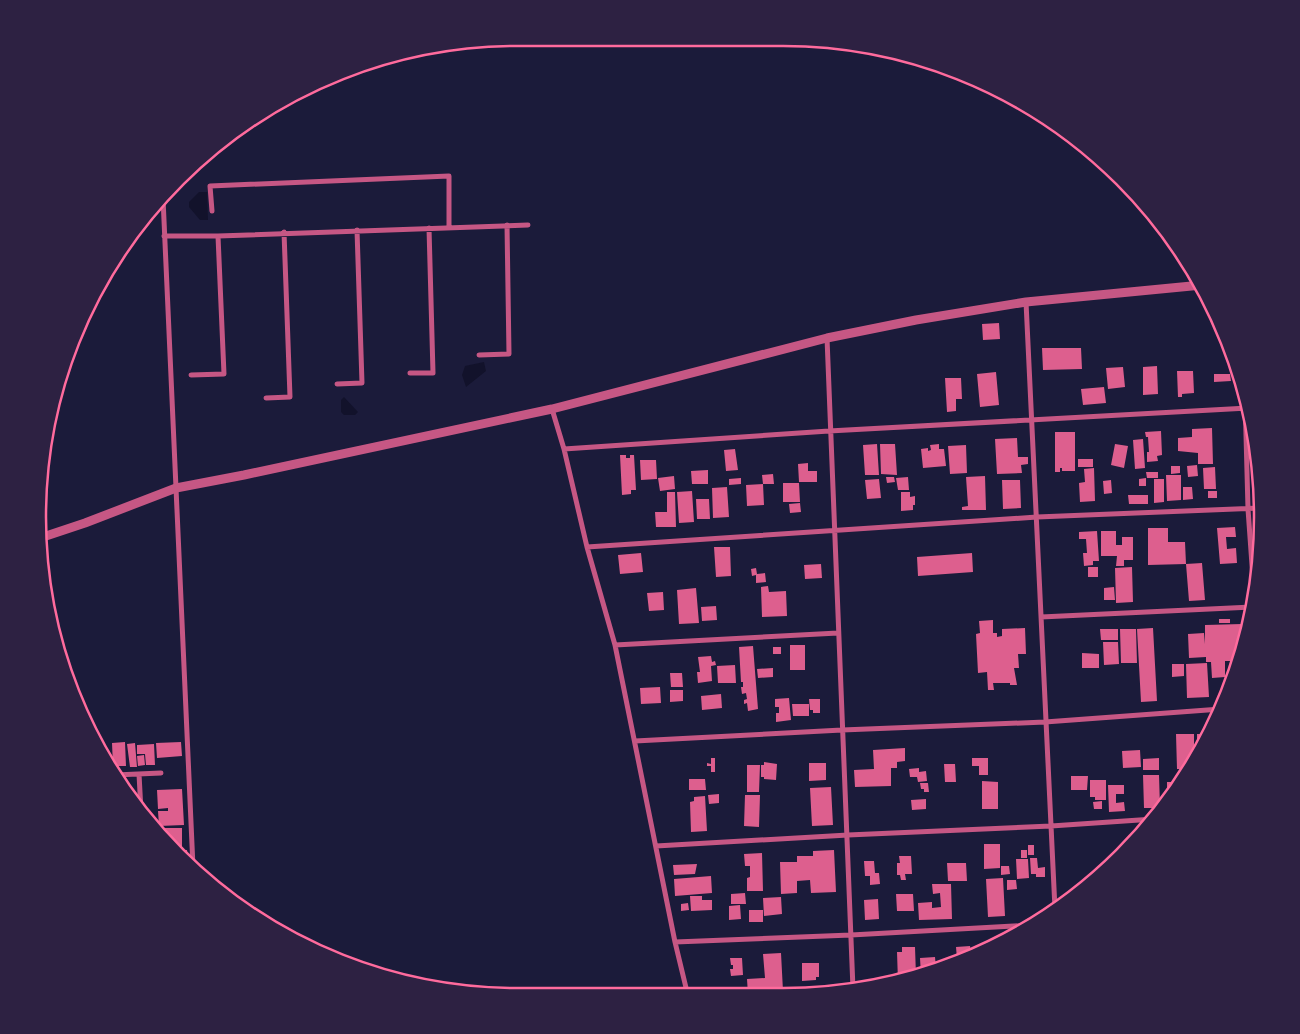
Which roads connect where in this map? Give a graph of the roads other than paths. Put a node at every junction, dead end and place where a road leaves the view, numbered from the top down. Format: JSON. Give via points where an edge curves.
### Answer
{"nodes":[{"id":1,"x":163,"y":208,"type":"edge"},
{"id":2,"x":212,"y":211,"type":"dead end"},
{"id":3,"x":507,"y":225,"type":"junction"},
{"id":4,"x":528,"y":225,"type":"dead end"},
{"id":5,"x":449,"y":226,"type":"junction"},
{"id":6,"x":429,"y":228,"type":"junction"},
{"id":7,"x":357,"y":230,"type":"junction"},
{"id":8,"x":284,"y":232,"type":"junction"},
{"id":9,"x":164,"y":236,"type":"junction"},
{"id":10,"x":218,"y":236,"type":"junction"},
{"id":11,"x":1193,"y":286,"type":"edge"},
{"id":12,"x":1026,"y":302,"type":"junction"},
{"id":13,"x":826,"y":338,"type":"junction"},
{"id":14,"x":479,"y":356,"type":"dead end"},
{"id":15,"x":410,"y":374,"type":"dead end"},
{"id":16,"x":191,"y":375,"type":"dead end"},
{"id":17,"x":337,"y":384,"type":"dead end"},
{"id":18,"x":266,"y":398,"type":"dead end"},
{"id":19,"x":1241,"y":408,"type":"edge"},
{"id":20,"x":552,"y":409,"type":"junction"},
{"id":21,"x":1031,"y":421,"type":"junction"},
{"id":22,"x":829,"y":431,"type":"junction"},
{"id":23,"x":1247,"y":439,"type":"edge"},
{"id":24,"x":564,"y":449,"type":"junction"},
{"id":25,"x":176,"y":488,"type":"junction"},
{"id":26,"x":1248,"y":508,"type":"junction"},
{"id":27,"x":1254,"y":508,"type":"edge"},
{"id":28,"x":1037,"y":517,"type":"junction"},
{"id":29,"x":834,"y":531,"type":"junction"},
{"id":30,"x":47,"y":536,"type":"edge"},
{"id":31,"x":586,"y":547,"type":"junction"},
{"id":32,"x":1252,"y":561,"type":"edge"},
{"id":33,"x":1245,"y":607,"type":"edge"},
{"id":34,"x":1041,"y":617,"type":"junction"},
{"id":35,"x":838,"y":633,"type":"junction"},
{"id":36,"x":615,"y":645,"type":"junction"},
{"id":37,"x":1212,"y":710,"type":"edge"},
{"id":38,"x":1045,"y":722,"type":"junction"},
{"id":39,"x":842,"y":730,"type":"junction"},
{"id":40,"x":635,"y":741,"type":"junction"},
{"id":41,"x":161,"y":773,"type":"dead end"},
{"id":42,"x":139,"y":774,"type":"junction"},
{"id":43,"x":123,"y":775,"type":"edge"},
{"id":44,"x":140,"y":799,"type":"edge"},
{"id":45,"x":1143,"y":820,"type":"edge"},
{"id":46,"x":1050,"y":826,"type":"junction"},
{"id":47,"x":848,"y":835,"type":"junction"},
{"id":48,"x":656,"y":846,"type":"junction"},
{"id":49,"x":193,"y":858,"type":"edge"},
{"id":50,"x":1055,"y":901,"type":"edge"},
{"id":51,"x":1016,"y":926,"type":"edge"},
{"id":52,"x":851,"y":935,"type":"junction"},
{"id":53,"x":675,"y":942,"type":"junction"},
{"id":54,"x":853,"y":983,"type":"edge"},
{"id":55,"x":686,"y":988,"type":"edge"}],
"edges":[{"from":1,"to":9,"type":"street"},
{"from":2,"to":5,"type":"street","via":[[210,186],[449,176]]},
{"from":3,"to":4,"type":"street"},
{"from":3,"to":5,"type":"street"},
{"from":3,"to":14,"type":"street","via":[[509,354]]},
{"from":5,"to":6,"type":"street"},
{"from":6,"to":7,"type":"street"},
{"from":6,"to":15,"type":"street","via":[[434,373]]},
{"from":7,"to":8,"type":"street"},
{"from":7,"to":17,"type":"street","via":[[362,383]]},
{"from":8,"to":10,"type":"street"},
{"from":8,"to":18,"type":"street","via":[[290,397]]},
{"from":9,"to":10,"type":"street"},
{"from":9,"to":25,"type":"street"},
{"from":10,"to":16,"type":"street","via":[[224,374]]},
{"from":11,"to":12,"type":"street"},
{"from":12,"to":13,"type":"street"},
{"from":12,"to":21,"type":"street"},
{"from":13,"to":20,"type":"street"},
{"from":13,"to":22,"type":"street"},
{"from":19,"to":21,"type":"street"},
{"from":20,"to":24,"type":"street"},
{"from":20,"to":25,"type":"street"},
{"from":21,"to":22,"type":"street"},
{"from":21,"to":28,"type":"street"},
{"from":22,"to":24,"type":"street"},
{"from":22,"to":29,"type":"street"},
{"from":23,"to":26,"type":"street"},
{"from":24,"to":31,"type":"street"},
{"from":25,"to":30,"type":"street"},
{"from":25,"to":49,"type":"street"},
{"from":26,"to":27,"type":"street"},
{"from":26,"to":28,"type":"street"},
{"from":26,"to":32,"type":"street"},
{"from":28,"to":29,"type":"street"},
{"from":28,"to":34,"type":"street"},
{"from":29,"to":31,"type":"street"},
{"from":29,"to":35,"type":"street"},
{"from":31,"to":36,"type":"street"},
{"from":33,"to":34,"type":"street"},
{"from":34,"to":38,"type":"street"},
{"from":35,"to":36,"type":"street"},
{"from":35,"to":39,"type":"street"},
{"from":36,"to":40,"type":"street"},
{"from":37,"to":38,"type":"street"},
{"from":38,"to":39,"type":"street"},
{"from":38,"to":46,"type":"street"},
{"from":39,"to":40,"type":"street"},
{"from":39,"to":47,"type":"street"},
{"from":40,"to":48,"type":"street"},
{"from":41,"to":42,"type":"street"},
{"from":42,"to":43,"type":"street"},
{"from":42,"to":44,"type":"street"},
{"from":45,"to":46,"type":"street"},
{"from":46,"to":47,"type":"street"},
{"from":46,"to":50,"type":"street"},
{"from":47,"to":48,"type":"street"},
{"from":47,"to":52,"type":"street"},
{"from":48,"to":53,"type":"street"},
{"from":51,"to":52,"type":"street"},
{"from":52,"to":53,"type":"street"},
{"from":52,"to":54,"type":"street"},
{"from":53,"to":55,"type":"street"}]}
